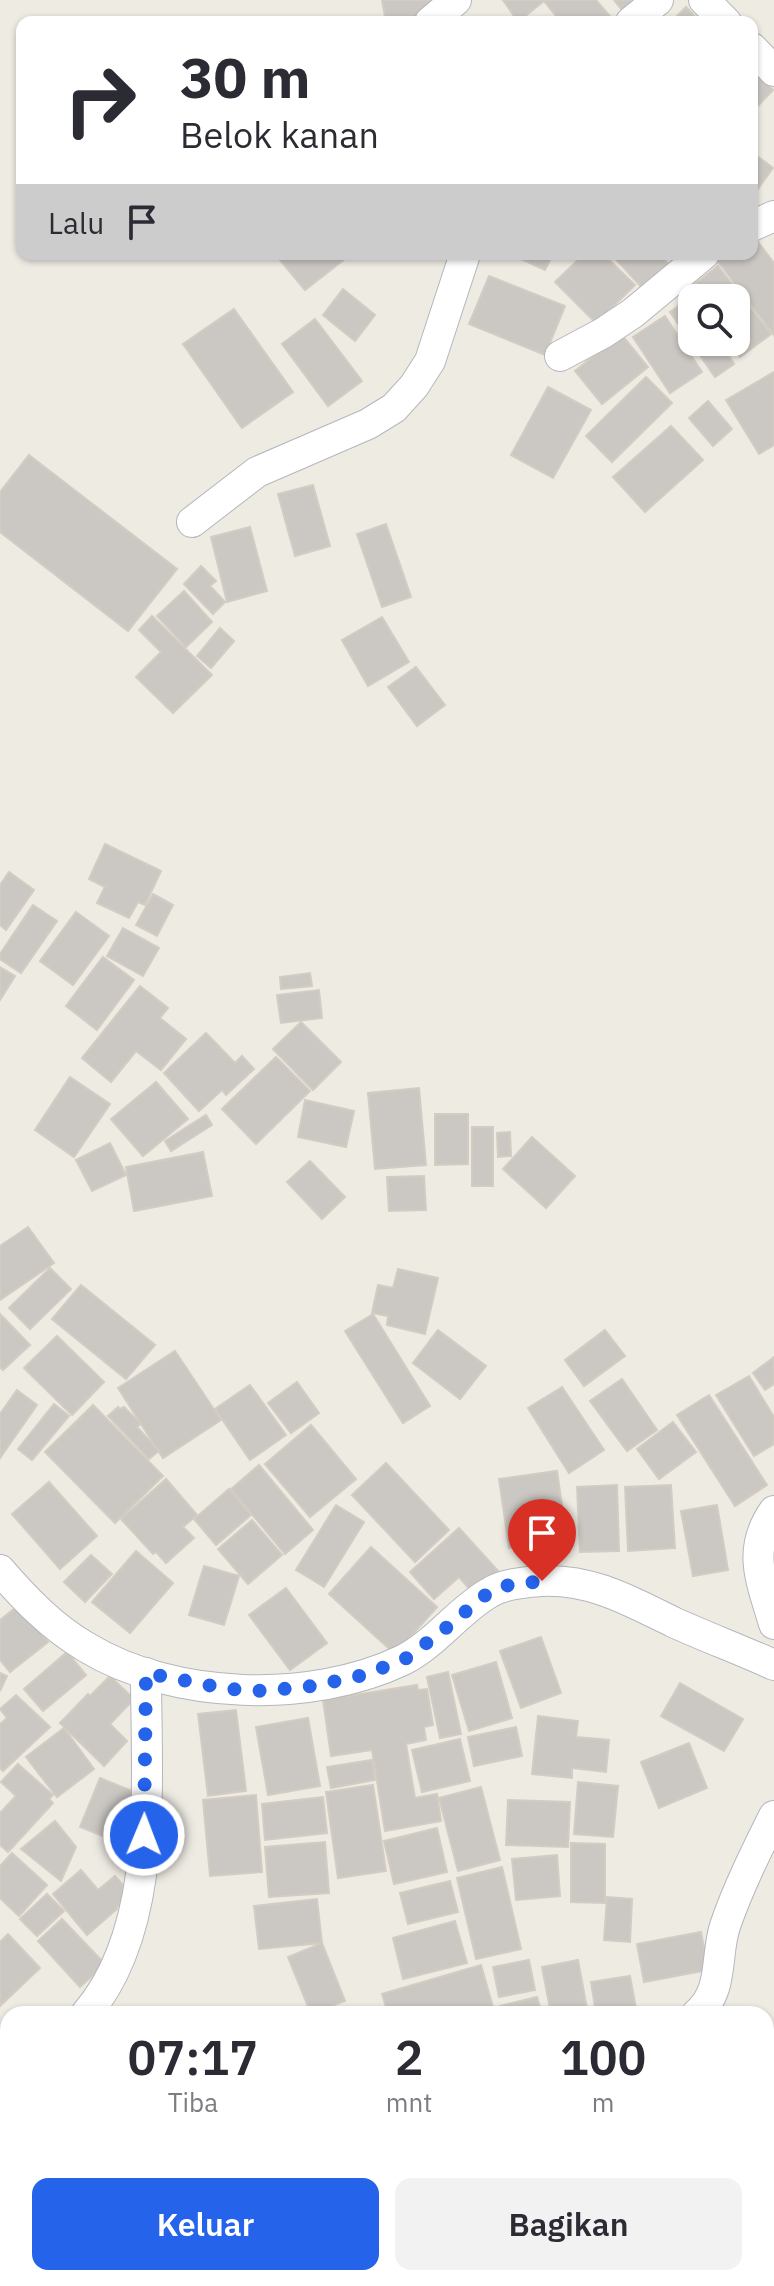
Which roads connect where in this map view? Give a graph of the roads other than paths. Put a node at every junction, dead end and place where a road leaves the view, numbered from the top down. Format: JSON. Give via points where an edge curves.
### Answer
{"nodes":[{"id":1,"x":456,"y":0,"type":"edge"},
{"id":2,"x":658,"y":0,"type":"edge"},
{"id":3,"x":704,"y":0,"type":"edge"},
{"id":4,"x":437,"y":16,"type":"edge"},
{"id":5,"x":638,"y":16,"type":"edge"},
{"id":6,"x":720,"y":16,"type":"edge"},
{"id":7,"x":758,"y":54,"type":"edge"},
{"id":8,"x":774,"y":71,"type":"edge"},
{"id":9,"x":463,"y":260,"type":"edge"},
{"id":10,"x":697,"y":260,"type":"edge"},
{"id":11,"x":560,"y":356,"type":"dead end"},
{"id":12,"x":192,"y":522,"type":"dead end"},
{"id":13,"x":774,"y":1511,"type":"edge"},
{"id":14,"x":0,"y":1570,"type":"edge"},
{"id":15,"x":774,"y":1624,"type":"edge"},
{"id":16,"x":774,"y":1665,"type":"edge"},
{"id":17,"x":146,"y":1673,"type":"junction"},
{"id":18,"x":774,"y":1816,"type":"edge"},
{"id":19,"x":91,"y":2006,"type":"edge"},
{"id":20,"x":706,"y":2006,"type":"edge"}],
"edges":[{"from":1,"to":4,"type":"street"},
{"from":2,"to":5,"type":"street"},
{"from":3,"to":6,"type":"street"},
{"from":7,"to":8,"type":"street"},
{"from":9,"to":12,"type":"street","via":[[430,361],[394,408],[257,472]]},
{"from":10,"to":11,"type":"street","via":[[633,313]]},
{"from":13,"to":15,"type":"street","via":[[763,1529],[757,1565]]},
{"from":14,"to":17,"type":"street","via":[[26,1600],[87,1648]]},
{"from":16,"to":17,"type":"street","via":[[623,1596],[586,1585],[542,1581],[489,1592],[405,1659],[352,1678],[263,1691]]},
{"from":17,"to":19,"type":"street","via":[[144,1861],[134,1916],[117,1964]]},
{"from":18,"to":20,"type":"street","via":[[724,1931],[716,1987]]}]}
